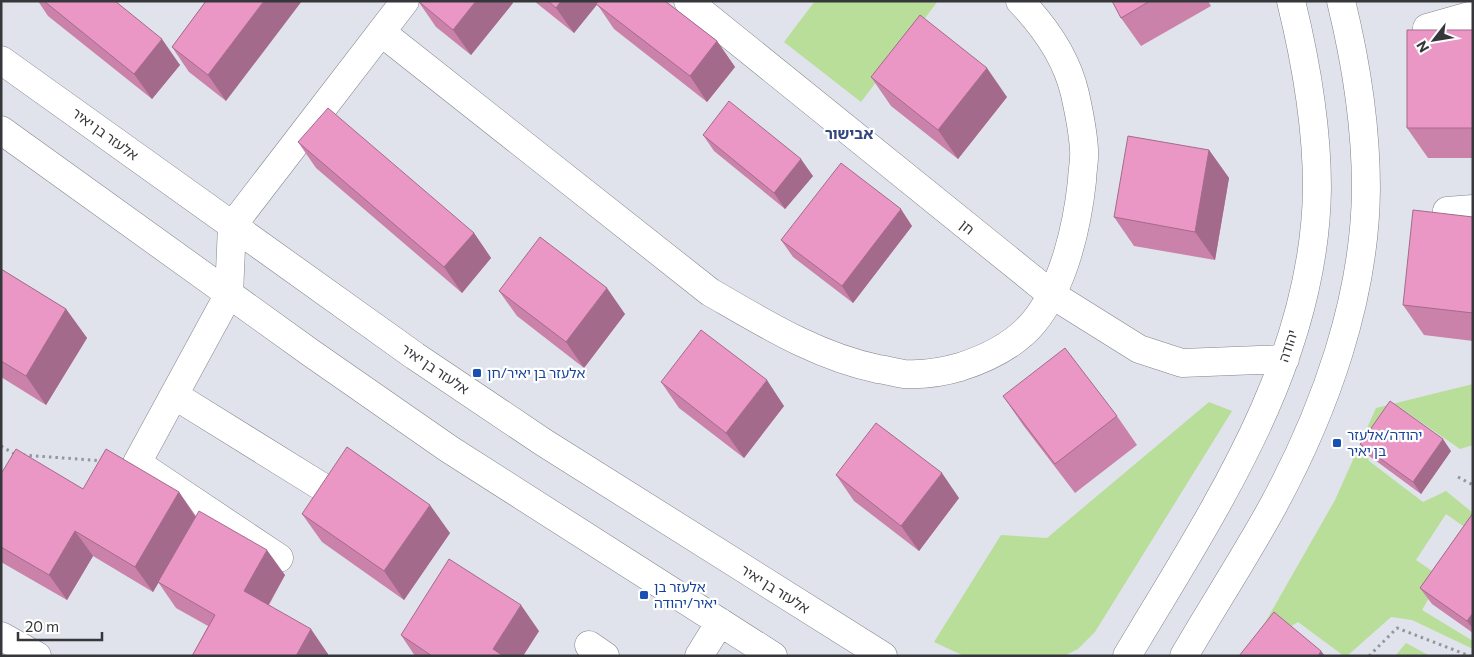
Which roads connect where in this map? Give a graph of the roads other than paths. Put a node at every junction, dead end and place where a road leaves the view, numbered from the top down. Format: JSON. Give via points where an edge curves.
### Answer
{"nodes":[{"id":1,"x":405,"y":1,"type":"edge"},
{"id":2,"x":688,"y":1,"type":"edge"},
{"id":3,"x":1020,"y":1,"type":"edge"},
{"id":4,"x":1291,"y":1,"type":"edge"},
{"id":5,"x":1341,"y":1,"type":"edge"},
{"id":6,"x":1473,"y":15,"type":"edge"},
{"id":7,"x":1427,"y":28,"type":"edge"},
{"id":8,"x":381,"y":32,"type":"junction"},
{"id":9,"x":1,"y":60,"type":"edge"},
{"id":10,"x":1,"y":130,"type":"edge"},
{"id":11,"x":232,"y":226,"type":"junction"},
{"id":12,"x":229,"y":294,"type":"junction"},
{"id":13,"x":1051,"y":294,"type":"junction"},
{"id":14,"x":1285,"y":358,"type":"junction"},
{"id":15,"x":174,"y":394,"type":"junction"},
{"id":16,"x":320,"y":485,"type":"edge"},
{"id":17,"x":279,"y":558,"type":"dead end"},
{"id":18,"x":720,"y":622,"type":"junction"},
{"id":19,"x":1,"y":636,"type":"edge"},
{"id":20,"x":37,"y":656,"type":"edge"},
{"id":21,"x":699,"y":656,"type":"edge"},
{"id":22,"x":773,"y":656,"type":"edge"},
{"id":23,"x":883,"y":656,"type":"edge"},
{"id":24,"x":1127,"y":656,"type":"edge"},
{"id":25,"x":1184,"y":656,"type":"edge"}],
"edges":[{"from":1,"to":8,"type":"street"},
{"from":2,"to":13,"type":"street","name":"חן"},
{"from":3,"to":13,"type":"street","via":[[1057,47],[1075,93],[1084,152],[1079,209],[1070,250]]},
{"from":4,"to":14,"type":"street","name":"יהודה","via":[[1309,91],[1317,189],[1308,274]]},
{"from":5,"to":25,"type":"street","via":[[1364,141],[1366,190],[1356,284],[1331,375],[1294,463],[1273,506]]},
{"from":6,"to":7,"type":"street"},
{"from":8,"to":11,"type":"street"},
{"from":8,"to":13,"type":"street","via":[[710,292],[816,350],[859,365],[905,374],[945,371],[979,361],[1007,346],[1033,322]]},
{"from":9,"to":11,"type":"street","name":"אלעזר בן יאיר"},
{"from":10,"to":12,"type":"street"},
{"from":11,"to":12,"type":"street"},
{"from":11,"to":23,"type":"street","name":"אלעזר בן יאיר","via":[[536,437]]},
{"from":12,"to":15,"type":"street"},
{"from":12,"to":18,"type":"street","via":[[449,449]]},
{"from":13,"to":14,"type":"street","name":"חן","via":[[1139,349],[1182,363]]},
{"from":14,"to":24,"type":"street","name":"יהודה","via":[[1230,483]]},
{"from":15,"to":16,"type":"street"},
{"from":15,"to":17,"type":"street","via":[[137,463]]},
{"from":18,"to":21,"type":"street"},
{"from":18,"to":22,"type":"street"},
{"from":19,"to":20,"type":"street"}]}
